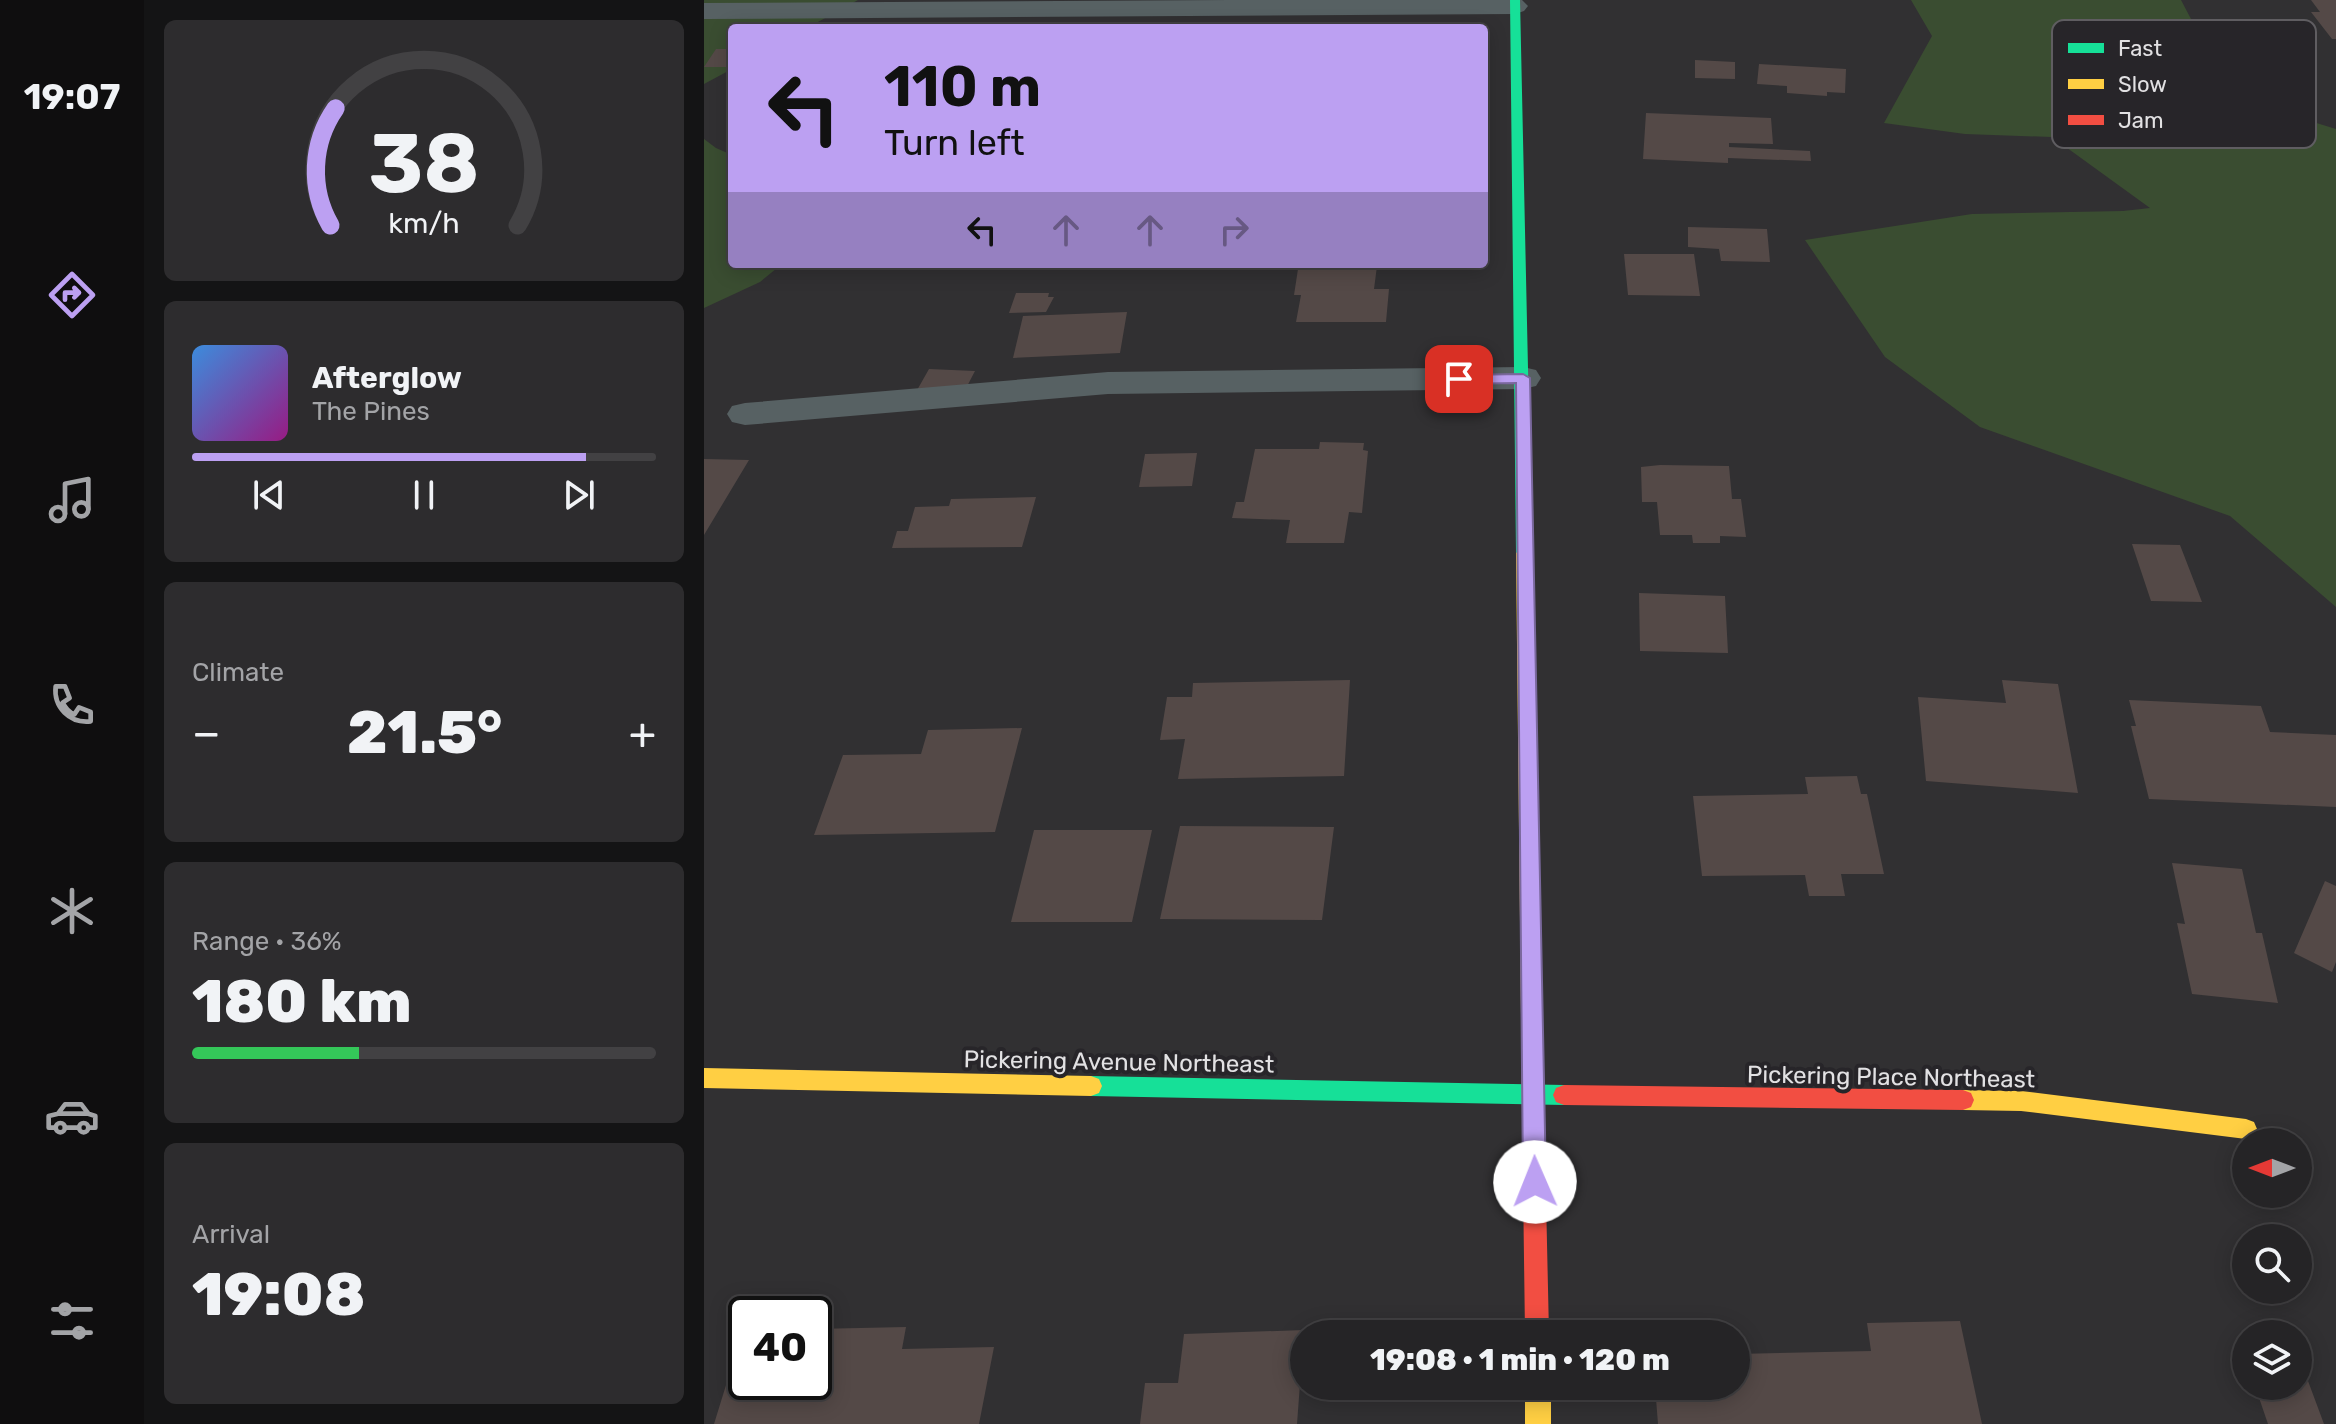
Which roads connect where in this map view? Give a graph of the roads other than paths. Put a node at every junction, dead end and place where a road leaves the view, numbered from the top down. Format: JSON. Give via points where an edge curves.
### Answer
{"nodes":[{"id":1,"x":1515,"y":3,"type":"edge"},
{"id":2,"x":704,"y":11,"type":"edge"},
{"id":3,"x":1523,"y":378,"type":"junction"},
{"id":4,"x":745,"y":414,"type":"dead end"},
{"id":5,"x":704,"y":1078,"type":"edge"},
{"id":6,"x":1534,"y":1095,"type":"junction"},
{"id":7,"x":2238,"y":1128,"type":"edge"},
{"id":8,"x":1537,"y":1320,"type":"edge"},
{"id":9,"x":1538,"y":1400,"type":"edge"},
{"id":10,"x":1538,"y":1424,"type":"edge"}],
"edges":[{"from":1,"to":2,"type":"street"},
{"from":1,"to":3,"type":"street"},
{"from":3,"to":4,"type":"street","via":[[1108,383]]},
{"from":3,"to":6,"type":"street"},
{"from":5,"to":6,"type":"street","name":"Pickering Avenue Northeast"},
{"from":6,"to":7,"type":"street","name":"Pickering Place Northeast","via":[[2021,1101]]},
{"from":6,"to":8,"type":"street"},
{"from":9,"to":10,"type":"street"}]}
